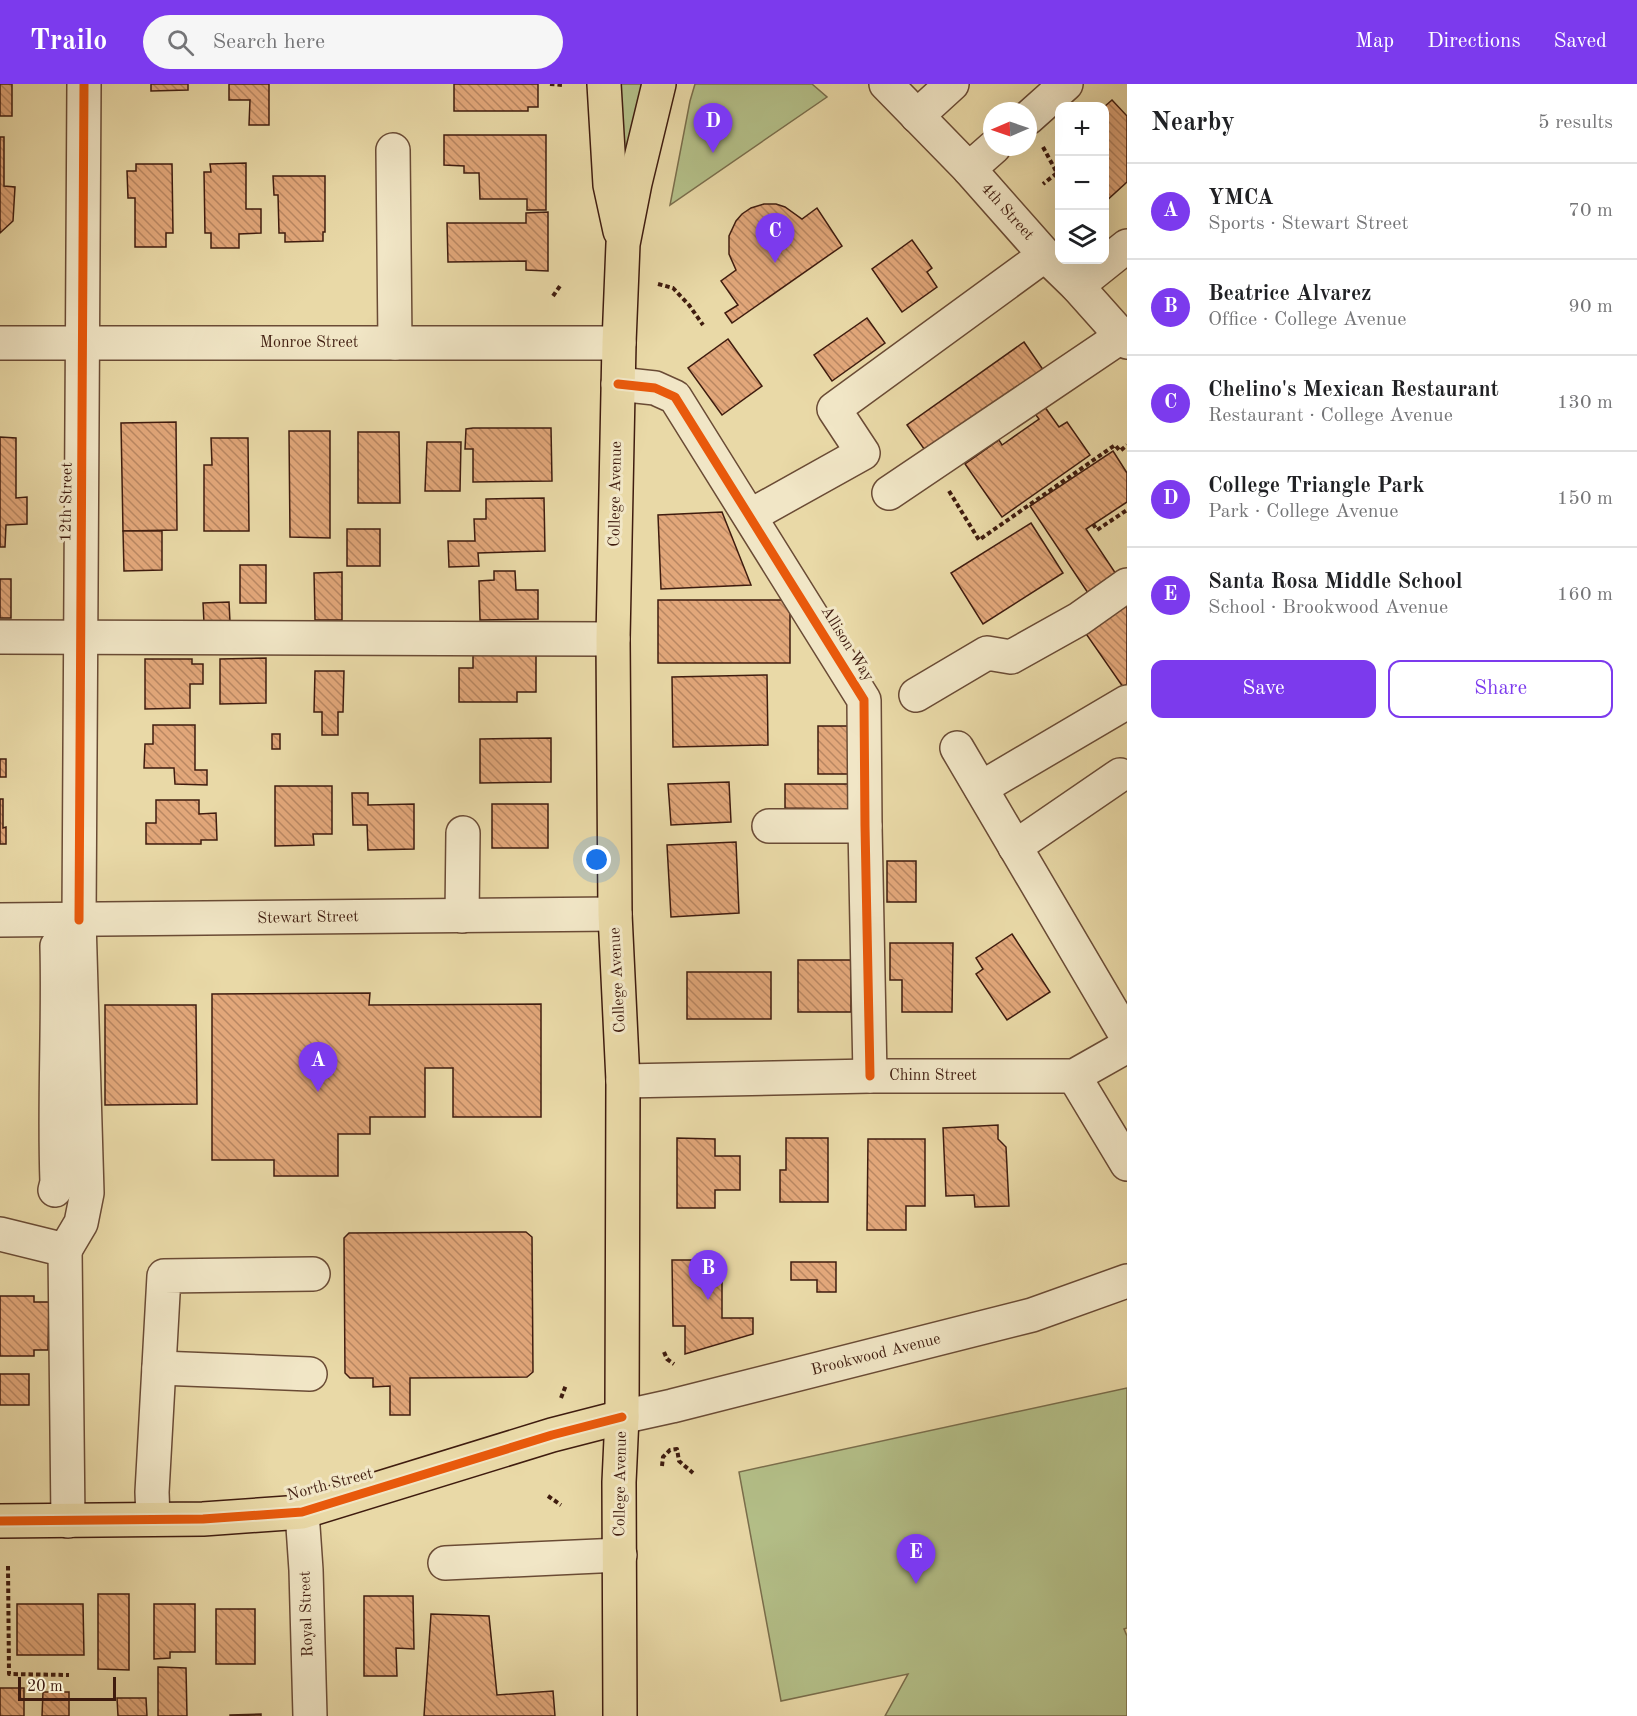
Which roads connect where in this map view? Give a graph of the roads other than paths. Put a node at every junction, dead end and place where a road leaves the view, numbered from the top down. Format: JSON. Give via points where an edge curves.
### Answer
{"nodes":[{"id":1,"x":84,"y":84,"type":"edge"},
{"id":2,"x":604,"y":84,"type":"edge"},
{"id":3,"x":659,"y":84,"type":"edge"},
{"id":4,"x":885,"y":84,"type":"edge"},
{"id":5,"x":951,"y":84,"type":"edge"},
{"id":6,"x":1066,"y":84,"type":"edge"},
{"id":7,"x":917,"y":116,"type":"junction"},
{"id":8,"x":1037,"y":127,"type":"edge"},
{"id":9,"x":393,"y":150,"type":"dead end"},
{"id":10,"x":984,"y":156,"type":"edge"},
{"id":11,"x":969,"y":169,"type":"junction"},
{"id":12,"x":623,"y":244,"type":"junction"},
{"id":13,"x":1127,"y":246,"type":"edge"},
{"id":14,"x":1045,"y":255,"type":"junction"},
{"id":15,"x":1077,"y":286,"type":"junction"},
{"id":16,"x":1124,"y":339,"type":"edge"},
{"id":17,"x":83,"y":342,"type":"junction"},
{"id":18,"x":0,"y":343,"type":"edge"},
{"id":19,"x":395,"y":343,"type":"junction"},
{"id":20,"x":619,"y":343,"type":"junction"},
{"id":21,"x":618,"y":384,"type":"junction"},
{"id":22,"x":889,"y":493,"type":"dead end"},
{"id":23,"x":750,"y":516,"type":"junction"},
{"id":24,"x":1127,"y":585,"type":"edge"},
{"id":25,"x":0,"y":637,"type":"edge"},
{"id":26,"x":81,"y":637,"type":"junction"},
{"id":27,"x":613,"y":639,"type":"junction"},
{"id":28,"x":916,"y":695,"type":"dead end"},
{"id":29,"x":1127,"y":702,"type":"edge"},
{"id":30,"x":957,"y":748,"type":"dead end"},
{"id":31,"x":1120,"y":775,"type":"dead end"},
{"id":32,"x":981,"y":788,"type":"junction"},
{"id":33,"x":769,"y":826,"type":"dead end"},
{"id":34,"x":865,"y":826,"type":"junction"},
{"id":35,"x":463,"y":832,"type":"dead end"},
{"id":36,"x":1015,"y":847,"type":"junction"},
{"id":37,"x":615,"y":914,"type":"junction"},
{"id":38,"x":462,"y":916,"type":"junction"},
{"id":39,"x":0,"y":920,"type":"edge"},
{"id":40,"x":68,"y":920,"type":"junction"},
{"id":41,"x":1127,"y":1037,"type":"edge"},
{"id":42,"x":1127,"y":1046,"type":"edge"},
{"id":43,"x":870,"y":1076,"type":"junction"},
{"id":44,"x":1074,"y":1076,"type":"junction"},
{"id":45,"x":623,"y":1081,"type":"junction"},
{"id":46,"x":1127,"y":1164,"type":"edge"},
{"id":47,"x":55,"y":1190,"type":"dead end"},
{"id":48,"x":0,"y":1234,"type":"edge"},
{"id":49,"x":65,"y":1250,"type":"junction"},
{"id":50,"x":313,"y":1274,"type":"dead end"},
{"id":51,"x":1127,"y":1281,"type":"edge"},
{"id":52,"x":159,"y":1368,"type":"junction"},
{"id":53,"x":310,"y":1374,"type":"dead end"},
{"id":54,"x":622,"y":1417,"type":"junction"},
{"id":55,"x":302,"y":1512,"type":"junction"},
{"id":56,"x":153,"y":1519,"type":"junction"},
{"id":57,"x":0,"y":1521,"type":"edge"},
{"id":58,"x":68,"y":1521,"type":"junction"},
{"id":59,"x":620,"y":1555,"type":"junction"},
{"id":60,"x":445,"y":1563,"type":"dead end"},
{"id":61,"x":310,"y":1716,"type":"edge"},
{"id":62,"x":620,"y":1716,"type":"edge"}],
"edges":[{"from":1,"to":17,"type":"street","name":"12th Street"},
{"from":2,"to":12,"type":"main road","name":"College Avenue","via":[[610,185]]},
{"from":3,"to":12,"type":"main road","name":"College Avenue"},
{"from":4,"to":7,"type":"street","name":"4th Street"},
{"from":5,"to":7,"type":"street"},
{"from":6,"to":8,"type":"street"},
{"from":7,"to":11,"type":"street","name":"4th Street"},
{"from":9,"to":19,"type":"street"},
{"from":10,"to":11,"type":"street"},
{"from":11,"to":14,"type":"street","name":"4th Street"},
{"from":12,"to":20,"type":"main road","name":"College Avenue"},
{"from":13,"to":15,"type":"street"},
{"from":14,"to":15,"type":"street","name":"4th Street"},
{"from":14,"to":23,"type":"street","via":[[834,409],[863,453]]},
{"from":15,"to":16,"type":"street","name":"4th Street"},
{"from":16,"to":22,"type":"street"},
{"from":17,"to":18,"type":"street","name":"Monroe Street"},
{"from":17,"to":19,"type":"street","name":"Monroe Street"},
{"from":17,"to":26,"type":"street","name":"12th Street"},
{"from":19,"to":20,"type":"street","name":"Monroe Street"},
{"from":20,"to":21,"type":"main road","name":"College Avenue"},
{"from":21,"to":23,"type":"street","name":"Allison Way","via":[[655,388],[675,397]]},
{"from":21,"to":27,"type":"main road","name":"College Avenue"},
{"from":23,"to":34,"type":"street","name":"Allison Way","via":[[864,700]]},
{"from":24,"to":28,"type":"street","via":[[1079,619],[1011,657],[987,653]]},
{"from":25,"to":26,"type":"street"},
{"from":26,"to":27,"type":"street"},
{"from":26,"to":40,"type":"street","name":"12th Street"},
{"from":27,"to":37,"type":"main road","name":"College Avenue"},
{"from":29,"to":32,"type":"street"},
{"from":30,"to":32,"type":"street"},
{"from":31,"to":36,"type":"street"},
{"from":32,"to":36,"type":"street"},
{"from":33,"to":34,"type":"street"},
{"from":34,"to":43,"type":"street","name":"Allison Way"},
{"from":35,"to":38,"type":"street"},
{"from":36,"to":41,"type":"street"},
{"from":37,"to":38,"type":"street","name":"Stewart Street"},
{"from":37,"to":45,"type":"main road","name":"College Avenue"},
{"from":38,"to":40,"type":"street","name":"Stewart Street"},
{"from":39,"to":40,"type":"street","name":"Stewart Street"},
{"from":40,"to":47,"type":"street","via":[[58,1004]]},
{"from":40,"to":49,"type":"street","via":[[87,1193],[81,1223]]},
{"from":42,"to":44,"type":"street","name":"Chinn Street"},
{"from":43,"to":44,"type":"street","name":"Chinn Street"},
{"from":43,"to":45,"type":"street","name":"Chinn Street"},
{"from":44,"to":46,"type":"street"},
{"from":45,"to":54,"type":"main road","name":"College Avenue"},
{"from":48,"to":49,"type":"street"},
{"from":49,"to":58,"type":"street"},
{"from":50,"to":52,"type":"street","via":[[164,1276]]},
{"from":51,"to":54,"type":"street","name":"Brookwood Avenue","via":[[1032,1315]]},
{"from":52,"to":53,"type":"street"},
{"from":52,"to":56,"type":"street"},
{"from":54,"to":55,"type":"main road","name":"North Street"},
{"from":54,"to":59,"type":"main road","name":"College Avenue"},
{"from":55,"to":56,"type":"main road","name":"North Street"},
{"from":55,"to":61,"type":"street","name":"Royal Street"},
{"from":56,"to":58,"type":"main road","name":"North Street"},
{"from":57,"to":58,"type":"main road","name":"North Street"},
{"from":59,"to":60,"type":"street"},
{"from":59,"to":62,"type":"main road","name":"College Avenue"}]}
